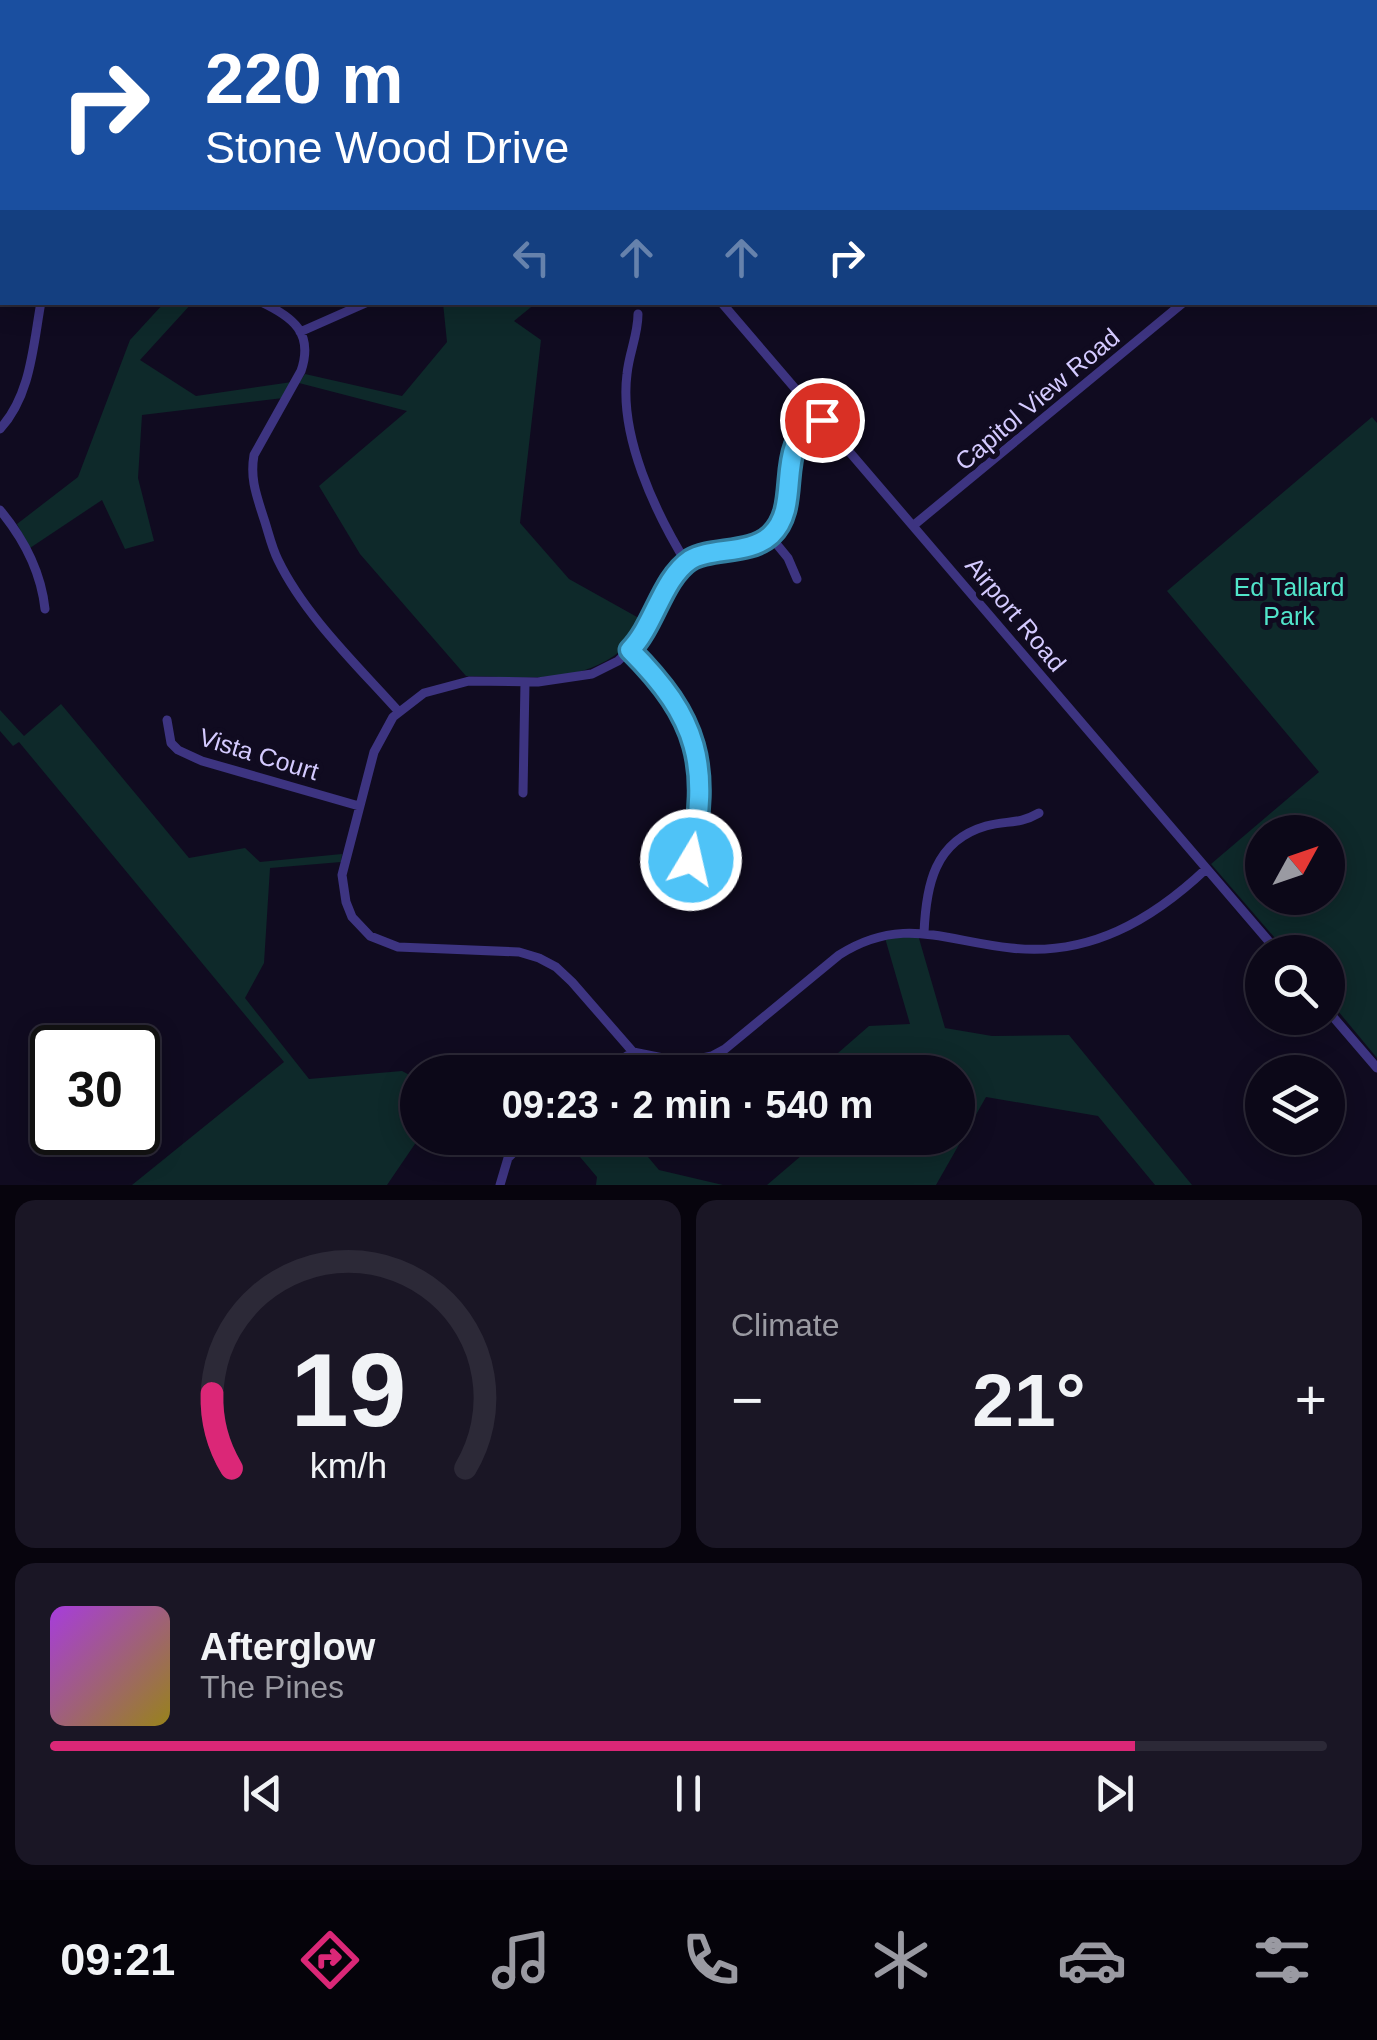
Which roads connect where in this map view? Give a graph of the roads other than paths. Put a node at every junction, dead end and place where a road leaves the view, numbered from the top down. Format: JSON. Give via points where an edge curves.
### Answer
{"nodes":[{"id":1,"x":40,"y":305,"type":"edge"},
{"id":2,"x":267,"y":305,"type":"edge"},
{"id":3,"x":361,"y":305,"type":"edge"},
{"id":4,"x":724,"y":305,"type":"edge"},
{"id":5,"x":1180,"y":305,"type":"edge"},
{"id":6,"x":638,"y":314,"type":"dead end"},
{"id":7,"x":300,"y":332,"type":"junction"},
{"id":8,"x":822,"y":420,"type":"junction"},
{"id":9,"x":0,"y":429,"type":"edge"},
{"id":10,"x":0,"y":510,"type":"edge"},
{"id":11,"x":914,"y":525,"type":"junction"},
{"id":12,"x":770,"y":536,"type":"junction"},
{"id":13,"x":686,"y":564,"type":"junction"},
{"id":14,"x":797,"y":579,"type":"dead end"},
{"id":15,"x":45,"y":609,"type":"dead end"},
{"id":16,"x":630,"y":650,"type":"junction"},
{"id":17,"x":525,"y":682,"type":"junction"},
{"id":18,"x":399,"y":712,"type":"junction"},
{"id":19,"x":167,"y":720,"type":"dead end"},
{"id":20,"x":524,"y":792,"type":"dead end"},
{"id":21,"x":360,"y":806,"type":"junction"},
{"id":22,"x":1039,"y":813,"type":"dead end"},
{"id":23,"x":1206,"y":869,"type":"junction"},
{"id":24,"x":653,"y":874,"type":"dead end"},
{"id":25,"x":924,"y":933,"type":"junction"},
{"id":26,"x":1263,"y":935,"type":"edge"},
{"id":27,"x":1345,"y":1030,"type":"edge"},
{"id":28,"x":633,"y":1052,"type":"junction"},
{"id":29,"x":626,"y":1055,"type":"edge"},
{"id":30,"x":648,"y":1055,"type":"edge"},
{"id":31,"x":714,"y":1055,"type":"edge"},
{"id":32,"x":1377,"y":1068,"type":"edge"},
{"id":33,"x":511,"y":1155,"type":"edge"},
{"id":34,"x":500,"y":1185,"type":"edge"}],
"edges":[{"from":1,"to":9,"type":"street","via":[[24,390]]},
{"from":2,"to":7,"type":"street"},
{"from":3,"to":7,"type":"street"},
{"from":4,"to":8,"type":"street","name":"Airport Road"},
{"from":5,"to":11,"type":"street","name":"Capitol View Road"},
{"from":6,"to":13,"type":"street","via":[[626,415],[659,514]]},
{"from":7,"to":18,"type":"street","via":[[306,357],[254,455],[252,484],[277,558],[296,590]]},
{"from":8,"to":11,"type":"street","name":"Airport Road"},
{"from":8,"to":12,"type":"street","via":[[795,445],[784,517]]},
{"from":10,"to":15,"type":"street","via":[[38,573]]},
{"from":11,"to":23,"type":"street","name":"Airport Road"},
{"from":12,"to":13,"type":"street"},
{"from":12,"to":14,"type":"street"},
{"from":13,"to":16,"type":"street"},
{"from":16,"to":17,"type":"street","via":[[592,674]]},
{"from":16,"to":24,"type":"street","via":[[669,693],[698,760],[691,860],[676,873]]},
{"from":17,"to":18,"type":"street","via":[[469,681],[424,693]]},
{"from":17,"to":20,"type":"street"},
{"from":18,"to":21,"type":"street","via":[[374,752]]},
{"from":19,"to":21,"type":"street","name":"Vista Court","via":[[171,743],[202,761]]},
{"from":21,"to":28,"type":"street","via":[[342,875],[346,902],[360,927],[398,947],[538,958],[572,982]]},
{"from":22,"to":25,"type":"street","via":[[965,833],[949,846],[932,878]]},
{"from":23,"to":25,"type":"street","via":[[1153,914],[1088,942],[1012,948]]},
{"from":23,"to":26,"type":"street","name":"Airport Road"},
{"from":25,"to":31,"type":"street","via":[[856,944]]},
{"from":27,"to":32,"type":"street"},
{"from":28,"to":29,"type":"street"},
{"from":28,"to":30,"type":"street"},
{"from":33,"to":34,"type":"street"}]}
